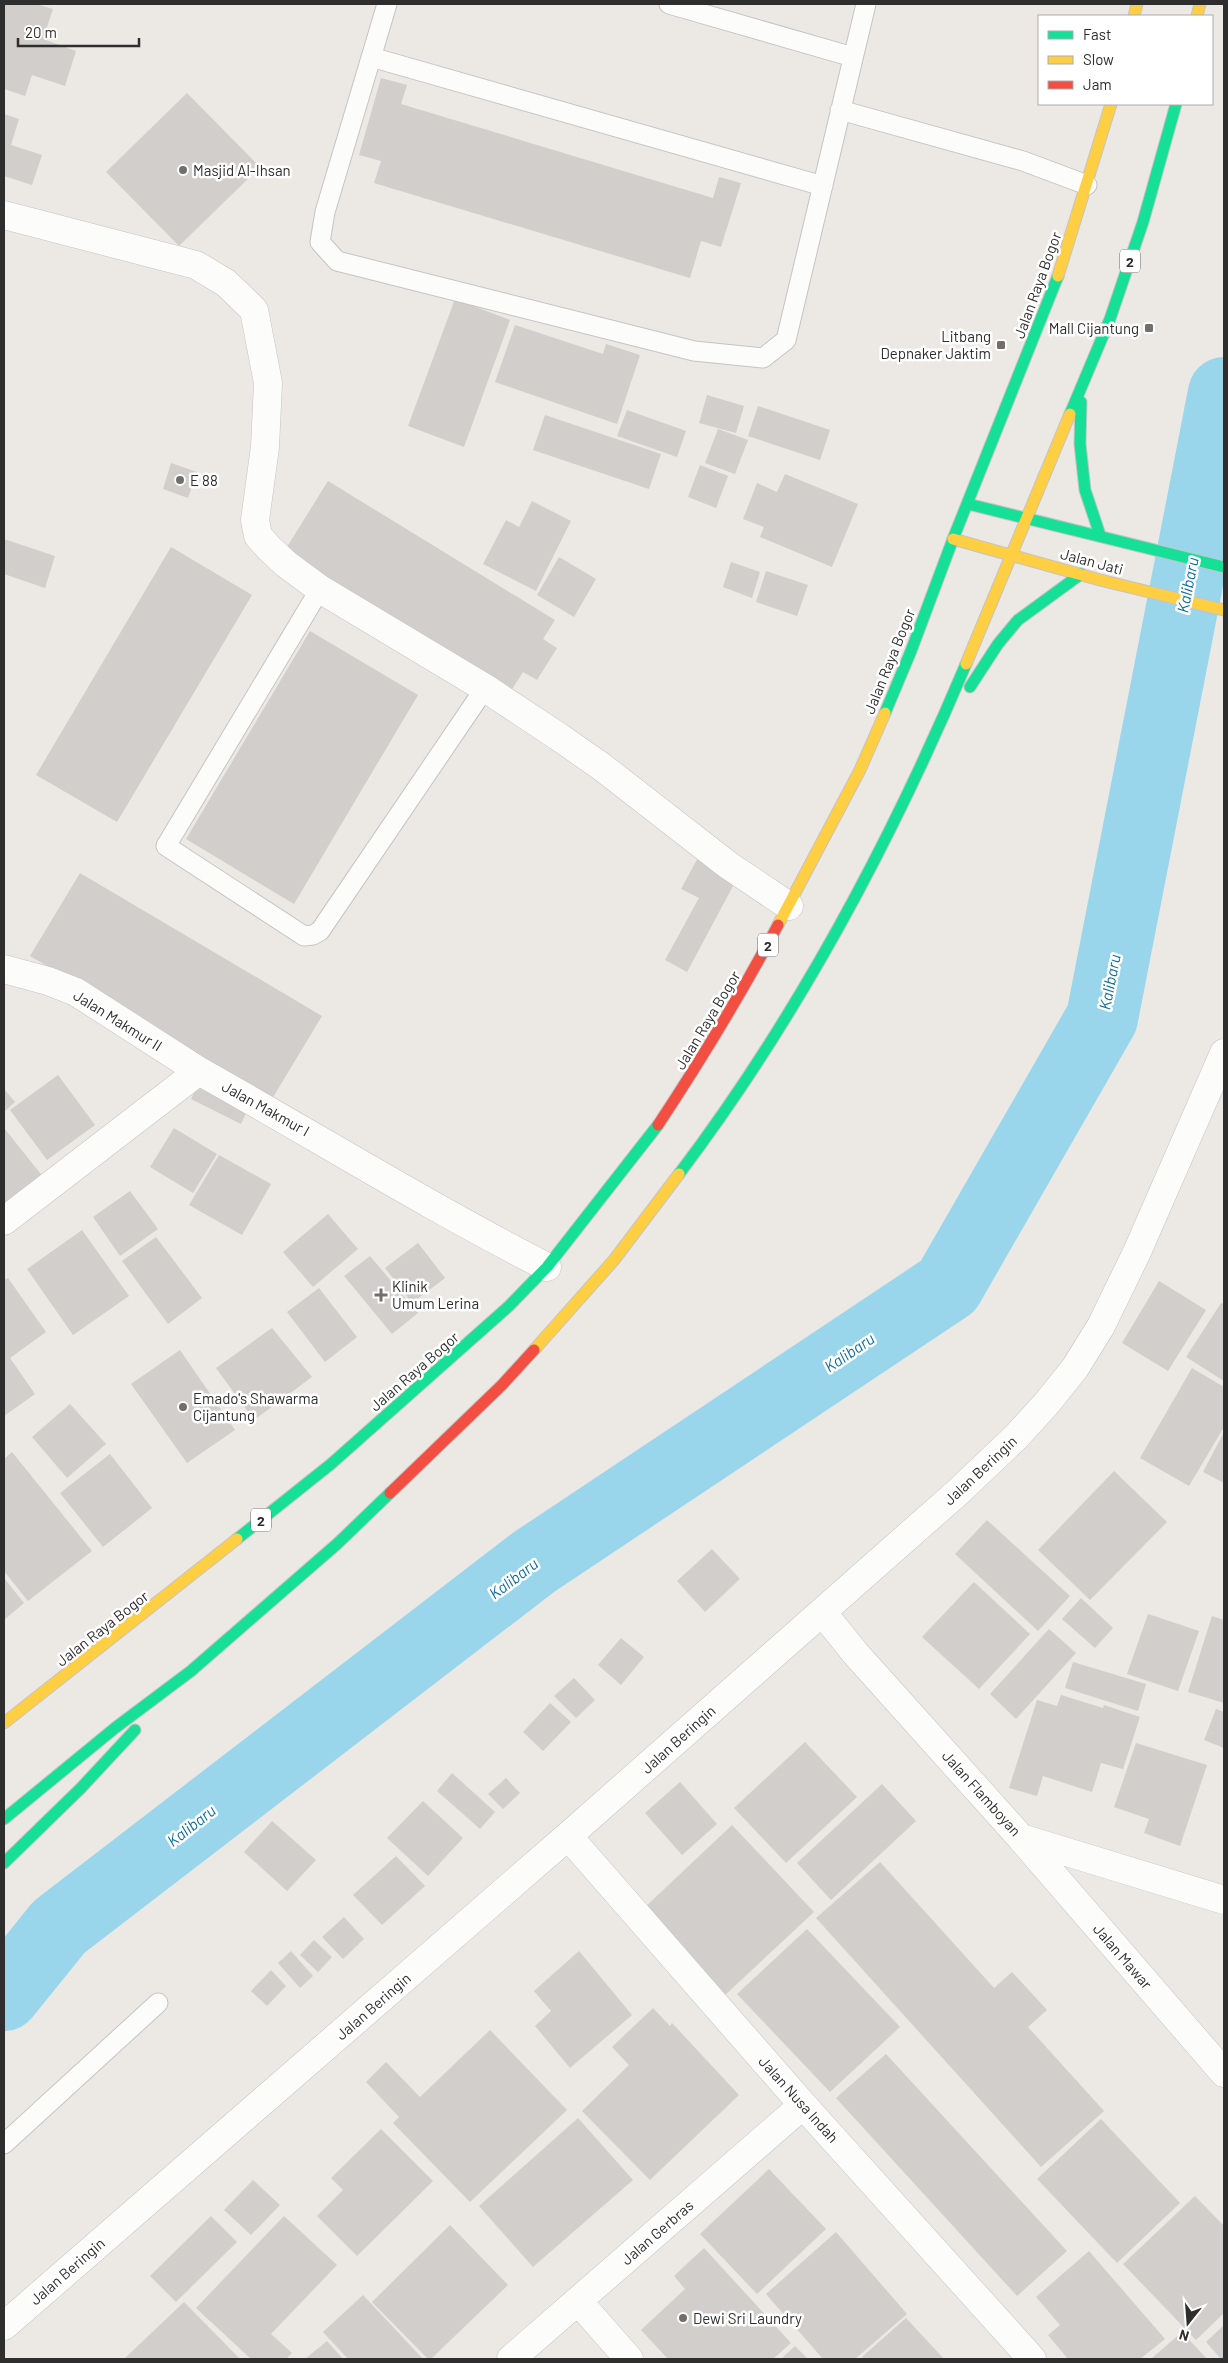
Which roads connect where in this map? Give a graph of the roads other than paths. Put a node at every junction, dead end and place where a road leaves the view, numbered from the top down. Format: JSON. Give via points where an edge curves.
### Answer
{"nodes":[{"id":1,"x":387,"y":4,"type":"edge"},
{"id":2,"x":669,"y":4,"type":"edge"},
{"id":3,"x":866,"y":4,"type":"edge"},
{"id":4,"x":371,"y":57,"type":"junction"},
{"id":5,"x":853,"y":57,"type":"junction"},
{"id":6,"x":1111,"y":105,"type":"edge"},
{"id":7,"x":1176,"y":105,"type":"edge"},
{"id":8,"x":840,"y":110,"type":"junction"},
{"id":9,"x":1087,"y":185,"type":"junction"},
{"id":10,"x":823,"y":186,"type":"junction"},
{"id":11,"x":4,"y":215,"type":"edge"},
{"id":12,"x":1082,"y":385,"type":"junction"},
{"id":13,"x":968,"y":504,"type":"junction"},
{"id":14,"x":1027,"y":518,"type":"junction"},
{"id":15,"x":1100,"y":535,"type":"junction"},
{"id":16,"x":953,"y":539,"type":"junction"},
{"id":17,"x":1011,"y":555,"type":"junction"},
{"id":18,"x":1224,"y":566,"type":"edge"},
{"id":19,"x":1081,"y":574,"type":"junction"},
{"id":20,"x":320,"y":589,"type":"junction"},
{"id":21,"x":1224,"y":610,"type":"edge"},
{"id":22,"x":485,"y":688,"type":"junction"},
{"id":23,"x":933,"y":742,"type":"junction"},
{"id":24,"x":789,"y":906,"type":"junction"},
{"id":25,"x":4,"y":969,"type":"edge"},
{"id":26,"x":1224,"y":1052,"type":"edge"},
{"id":27,"x":199,"y":1071,"type":"junction"},
{"id":28,"x":4,"y":1221,"type":"edge"},
{"id":29,"x":547,"y":1267,"type":"junction"},
{"id":30,"x":822,"y":1612,"type":"junction"},
{"id":31,"x":191,"y":1670,"type":"junction"},
{"id":32,"x":4,"y":1723,"type":"edge"},
{"id":33,"x":4,"y":1819,"type":"edge"},
{"id":34,"x":568,"y":1836,"type":"junction"},
{"id":35,"x":1021,"y":1838,"type":"junction"},
{"id":36,"x":4,"y":1863,"type":"edge"},
{"id":37,"x":1224,"y":1900,"type":"edge"},
{"id":38,"x":158,"y":2003,"type":"dead end"},
{"id":39,"x":1224,"y":2073,"type":"edge"},
{"id":40,"x":803,"y":2104,"type":"junction"},
{"id":41,"x":4,"y":2144,"type":"edge"},
{"id":42,"x":578,"y":2301,"type":"junction"},
{"id":43,"x":4,"y":2326,"type":"edge"},
{"id":44,"x":511,"y":2359,"type":"edge"},
{"id":45,"x":629,"y":2359,"type":"edge"},
{"id":46,"x":1032,"y":2359,"type":"edge"}],
"edges":[{"from":1,"to":4,"type":"lane"},
{"from":2,"to":5,"type":"lane"},
{"from":3,"to":5,"type":"lane"},
{"from":4,"to":10,"type":"lane"},
{"from":4,"to":10,"type":"lane","via":[[325,212],[320,242],[337,261],[694,351],[763,358],[786,340]]},
{"from":5,"to":8,"type":"lane"},
{"from":6,"to":9,"type":"main road","name":"Jalan Raya Bogor","number":"2"},
{"from":7,"to":12,"type":"main road","number":"2","via":[[1123,283]]},
{"from":8,"to":9,"type":"lane","via":[[1023,161]]},
{"from":8,"to":10,"type":"lane"},
{"from":9,"to":13,"type":"main road","name":"Jalan Raya Bogor","number":"2","via":[[1061,270]]},
{"from":11,"to":20,"type":"street","via":[[196,265],[226,283],[254,310],[268,384],[265,447],[255,520],[258,536],[286,564]]},
{"from":12,"to":14,"type":"main road","number":"2"},
{"from":12,"to":15,"type":"main road","via":[[1080,444],[1085,490]]},
{"from":13,"to":14,"type":"main road","name":"Jalan Jati"},
{"from":13,"to":16,"type":"main road","name":"Jalan Raya Bogor","number":"2"},
{"from":14,"to":15,"type":"main road","name":"Jalan Jati"},
{"from":14,"to":17,"type":"main road","number":"2"},
{"from":15,"to":18,"type":"main road","name":"Jalan Jati"},
{"from":16,"to":17,"type":"main road","name":"Jalan Jati"},
{"from":16,"to":24,"type":"main road","name":"Jalan Raya Bogor","number":"2","via":[[911,651],[860,770]]},
{"from":17,"to":19,"type":"main road","name":"Jalan Jati"},
{"from":17,"to":23,"type":"main road","number":"2"},
{"from":19,"to":21,"type":"main road","name":"Jalan Jati"},
{"from":19,"to":23,"type":"main road","via":[[1017,621]]},
{"from":20,"to":22,"type":"street"},
{"from":20,"to":22,"type":"lane","via":[[166,846],[304,936],[320,930]]},
{"from":22,"to":24,"type":"street","via":[[602,767],[728,865]]},
{"from":23,"to":31,"type":"main road","number":"2","via":[[874,864],[824,956],[712,1130],[614,1260],[502,1384],[337,1544]]},
{"from":24,"to":29,"type":"main road","name":"Jalan Raya Bogor","number":"2","via":[[704,1058],[656,1128]]},
{"from":25,"to":27,"type":"street","name":"Jalan Makmur II","via":[[76,992]]},
{"from":26,"to":30,"type":"street","name":"Jalan Beringin","via":[[1137,1252],[1102,1326],[1075,1368],[1016,1437]]},
{"from":27,"to":28,"type":"street"},
{"from":27,"to":29,"type":"street","name":"Jalan Makmur I"},
{"from":29,"to":32,"type":"main road","name":"Jalan Raya Bogor","number":"2","via":[[509,1306],[331,1464]]},
{"from":30,"to":34,"type":"street","name":"Jalan Beringin"},
{"from":30,"to":35,"type":"street","name":"Jalan Flamboyan"},
{"from":31,"to":33,"type":"main road","number":"2"},
{"from":31,"to":36,"type":"main road","number":"2","via":[[81,1788]]},
{"from":34,"to":40,"type":"street","name":"Jalan Nusa Indah"},
{"from":34,"to":43,"type":"street","name":"Jalan Beringin"},
{"from":35,"to":37,"type":"street","name":"Jalan Flamboyan"},
{"from":35,"to":39,"type":"street","name":"Jalan Mawar"},
{"from":38,"to":41,"type":"lane"},
{"from":40,"to":42,"type":"street","name":"Jalan Gerbras"},
{"from":40,"to":46,"type":"street","name":"Jalan Nusa Indah"},
{"from":42,"to":44,"type":"street","name":"Jalan Gerbras"},
{"from":42,"to":45,"type":"street"}]}
